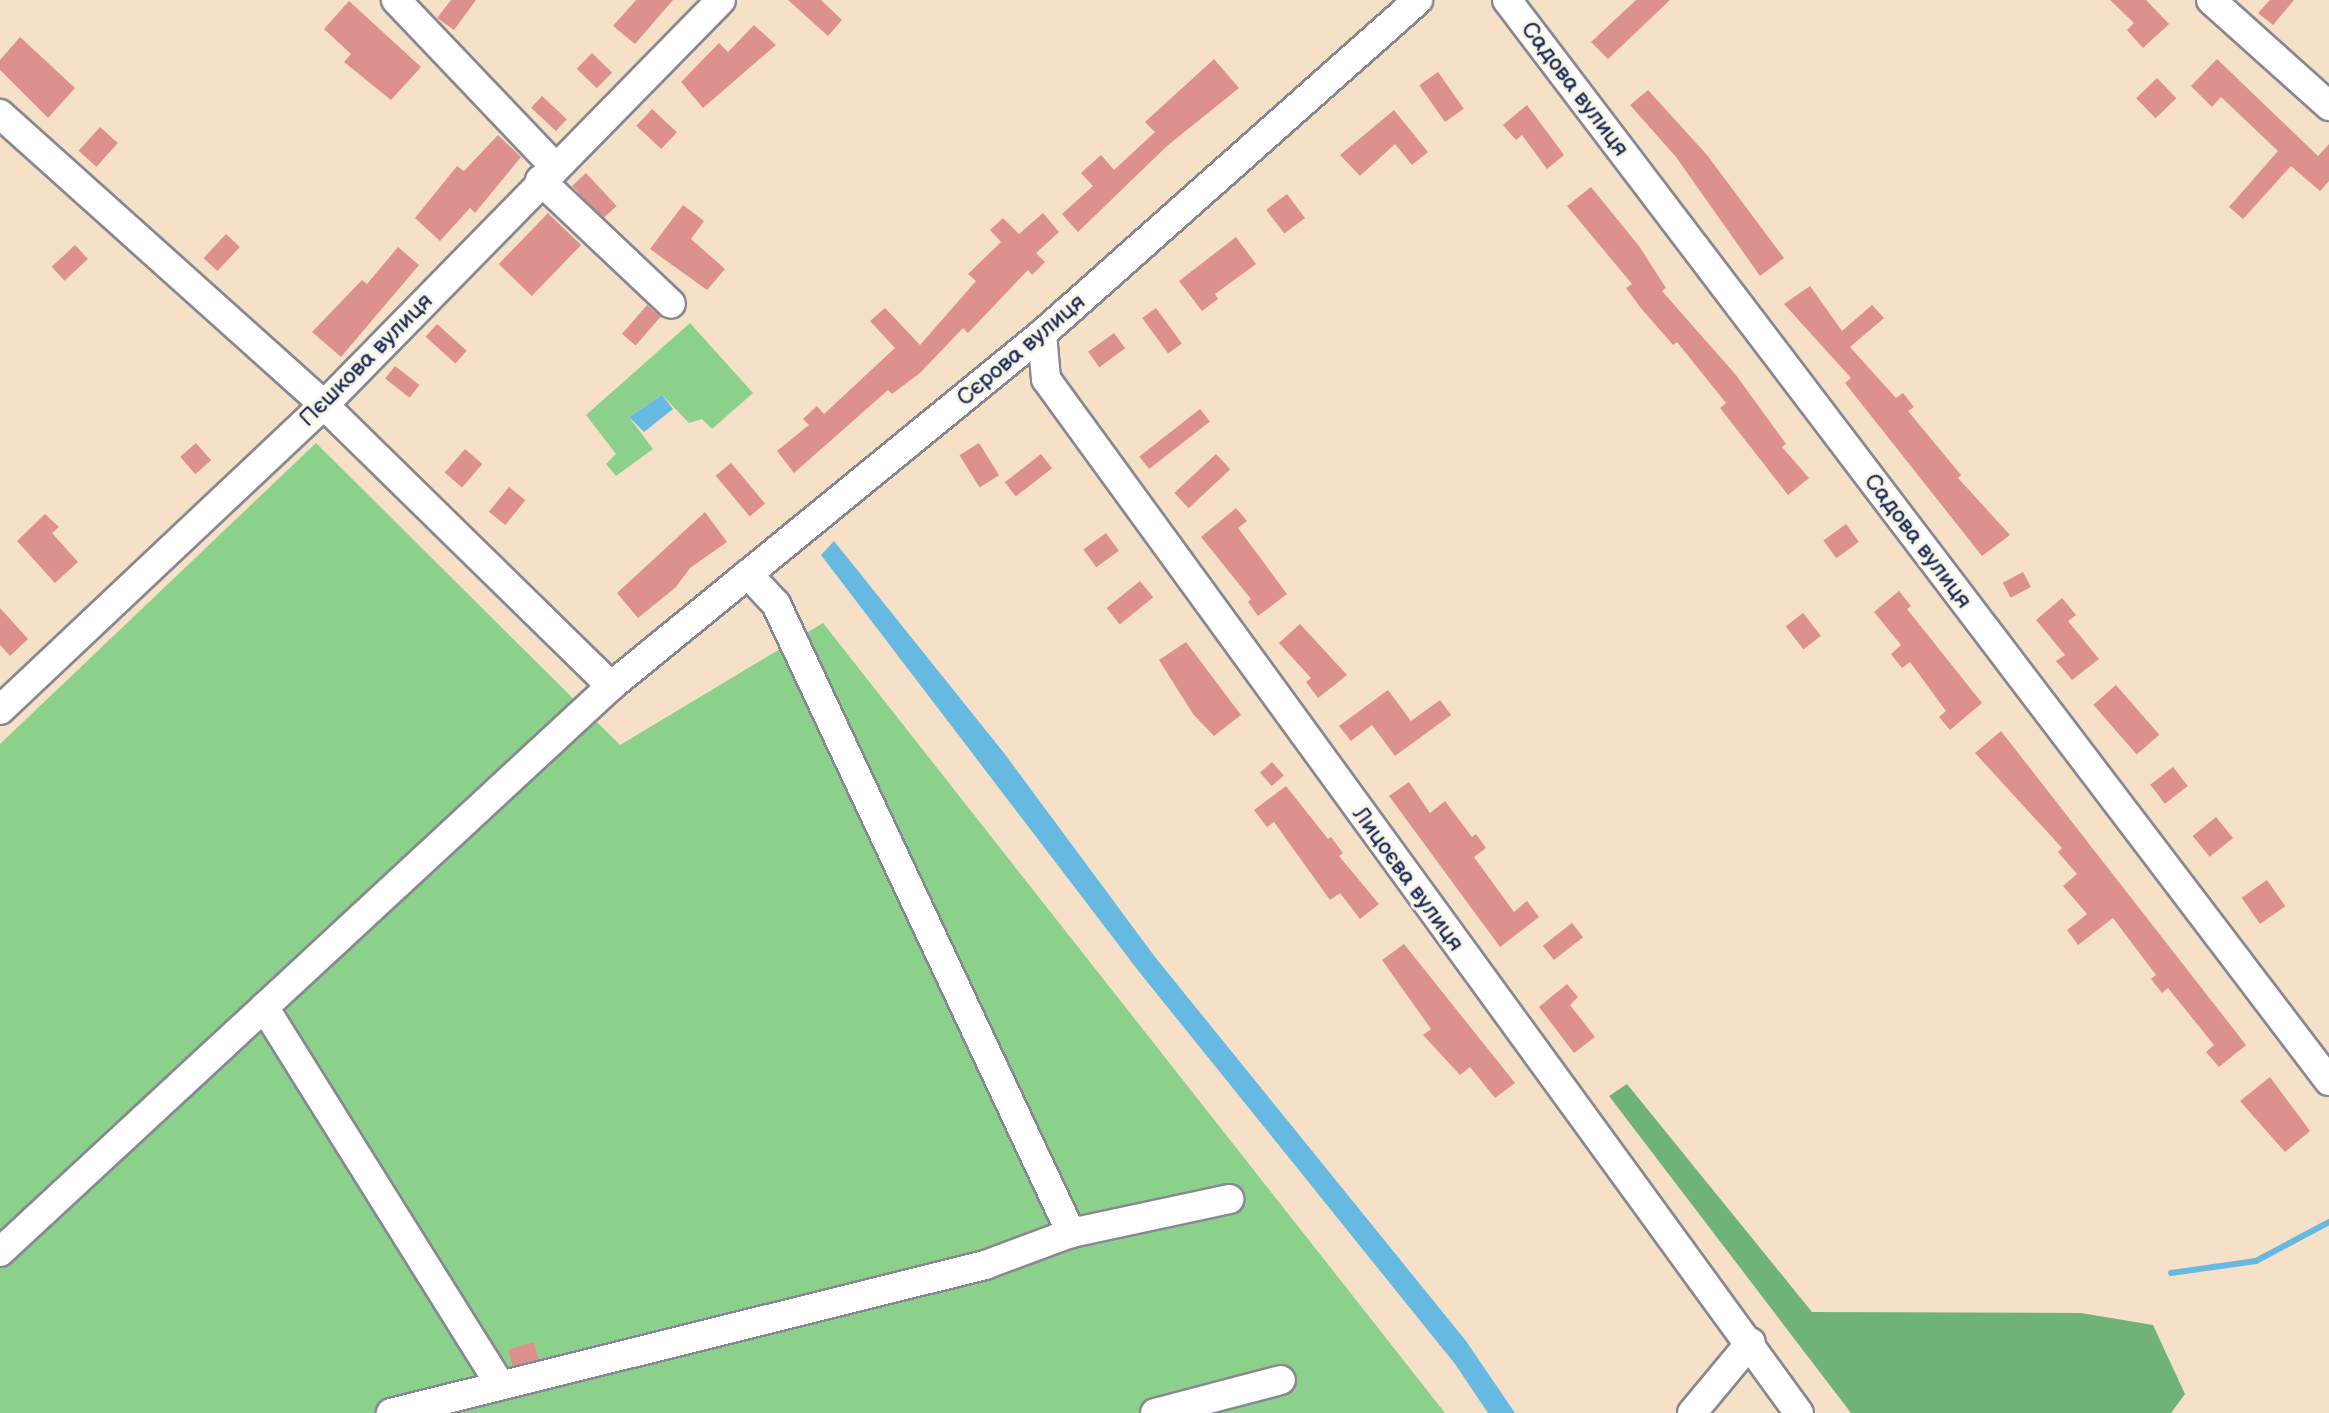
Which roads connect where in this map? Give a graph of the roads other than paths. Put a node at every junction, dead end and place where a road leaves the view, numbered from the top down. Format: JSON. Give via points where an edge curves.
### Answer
{"nodes":[{"id":1,"x":396,"y":0,"type":"edge"},
{"id":2,"x":721,"y":0,"type":"edge"},
{"id":3,"x":1418,"y":0,"type":"edge"},
{"id":4,"x":1507,"y":0,"type":"edge"},
{"id":5,"x":2211,"y":0,"type":"edge"},
{"id":6,"x":2329,"y":106,"type":"edge"},
{"id":7,"x":0,"y":114,"type":"edge"},
{"id":8,"x":547,"y":173,"type":"junction"},
{"id":9,"x":671,"y":304,"type":"dead end"},
{"id":10,"x":1042,"y":334,"type":"junction"},
{"id":11,"x":324,"y":405,"type":"junction"},
{"id":12,"x":748,"y":575,"type":"junction"},
{"id":13,"x":611,"y":687,"type":"junction"},
{"id":14,"x":0,"y":710,"type":"edge"},
{"id":15,"x":264,"y":1007,"type":"junction"},
{"id":16,"x":2329,"y":1081,"type":"edge"},
{"id":17,"x":1229,"y":1199,"type":"dead end"},
{"id":18,"x":1071,"y":1233,"type":"junction"},
{"id":19,"x":0,"y":1252,"type":"edge"},
{"id":20,"x":1751,"y":1342,"type":"junction"},
{"id":21,"x":1281,"y":1380,"type":"dead end"},
{"id":22,"x":499,"y":1383,"type":"junction"},
{"id":23,"x":391,"y":1413,"type":"edge"},
{"id":24,"x":1155,"y":1413,"type":"edge"},
{"id":25,"x":1692,"y":1413,"type":"edge"},
{"id":26,"x":1799,"y":1413,"type":"edge"}],
"edges":[{"from":1,"to":8,"type":"street"},
{"from":2,"to":8,"type":"street","name":"Пєшкова вулиця"},
{"from":3,"to":10,"type":"street","name":"Сєрова вулиця"},
{"from":4,"to":16,"type":"street","name":"Садова вулиця"},
{"from":5,"to":6,"type":"street"},
{"from":7,"to":11,"type":"street"},
{"from":8,"to":9,"type":"street"},
{"from":8,"to":11,"type":"street","name":"Пєшкова вулиця"},
{"from":10,"to":12,"type":"street","name":"Сєрова вулиця"},
{"from":10,"to":20,"type":"street","name":"Лицоєва вулиця","via":[[1046,379],[1569,1102]]},
{"from":11,"to":13,"type":"street"},
{"from":11,"to":14,"type":"street","name":"Пєшкова вулиця"},
{"from":12,"to":13,"type":"street","name":"Сєрова вулиця"},
{"from":12,"to":18,"type":"street","via":[[776,604]]},
{"from":13,"to":15,"type":"street","name":"Сєрова вулиця"},
{"from":15,"to":19,"type":"street","name":"Сєрова вулиця"},
{"from":15,"to":22,"type":"street"},
{"from":17,"to":18,"type":"street"},
{"from":18,"to":22,"type":"street","via":[[972,1269]]},
{"from":20,"to":25,"type":"street"},
{"from":20,"to":26,"type":"street","name":"Лицоєва вулиця"},
{"from":21,"to":24,"type":"street"},
{"from":22,"to":23,"type":"street"}]}
